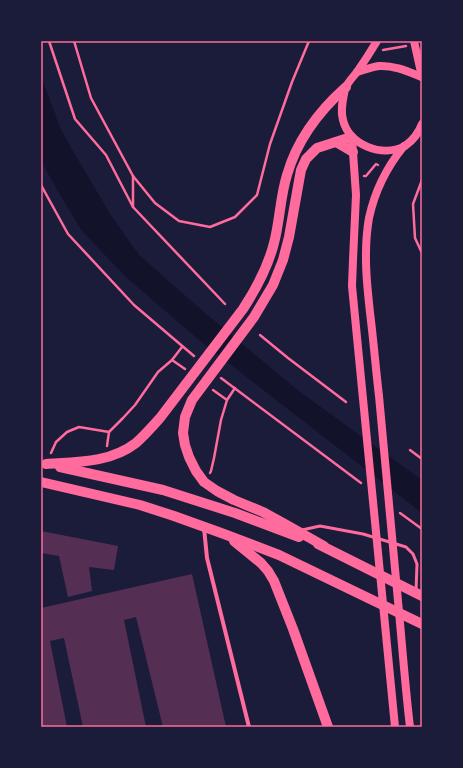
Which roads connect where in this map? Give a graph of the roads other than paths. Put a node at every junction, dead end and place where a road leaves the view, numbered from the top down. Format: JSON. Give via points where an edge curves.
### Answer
{"nodes":[{"id":1,"x":377,"y":41,"type":"edge"},
{"id":2,"x":411,"y":43,"type":"edge"},
{"id":3,"x":357,"y":72,"type":"junction"},
{"id":4,"x":422,"y":77,"type":"edge"},
{"id":5,"x":346,"y":87,"type":"junction"},
{"id":6,"x":422,"y":124,"type":"edge"},
{"id":7,"x":352,"y":137,"type":"junction"},
{"id":8,"x":336,"y":142,"type":"junction"},
{"id":9,"x":404,"y":146,"type":"junction"},
{"id":10,"x":352,"y":152,"type":"junction"},
{"id":11,"x":44,"y":463,"type":"edge"},
{"id":12,"x":41,"y":482,"type":"edge"},
{"id":13,"x":204,"y":526,"type":"junction"},
{"id":14,"x":298,"y":531,"type":"junction"},
{"id":15,"x":224,"y":534,"type":"junction"},
{"id":16,"x":324,"y":546,"type":"junction"},
{"id":17,"x":419,"y":594,"type":"edge"},
{"id":18,"x":422,"y":624,"type":"edge"},
{"id":19,"x":249,"y":727,"type":"edge"},
{"id":20,"x":328,"y":727,"type":"edge"},
{"id":21,"x":395,"y":727,"type":"edge"},
{"id":22,"x":410,"y":727,"type":"edge"}],
"edges":[{"from":1,"to":3,"type":"main road"},
{"from":2,"to":4,"type":"main road"},
{"from":3,"to":4,"type":"main road","via":[[388,66]]},
{"from":3,"to":5,"type":"main road"},
{"from":5,"to":7,"type":"main road","via":[[342,112],[344,125]]},
{"from":5,"to":11,"type":"highway","via":[[336,95],[316,120],[294,154],[285,181],[274,243],[261,279],[243,309],[160,418],[135,443],[106,458]]},
{"from":6,"to":9,"type":"main road","via":[[414,138]]},
{"from":7,"to":8,"type":"highway"},
{"from":7,"to":9,"type":"main road","via":[[364,146],[378,150]]},
{"from":7,"to":10,"type":"main road"},
{"from":8,"to":10,"type":"highway"},
{"from":8,"to":14,"type":"highway","via":[[317,148],[303,165],[289,237],[273,285],[254,317],[192,400],[185,417],[183,433],[189,457],[204,482],[234,500]]},
{"from":9,"to":22,"type":"main road","via":[[379,183],[375,196],[369,219],[367,287]]},
{"from":10,"to":21,"type":"main road","via":[[356,177],[352,286]]},
{"from":11,"to":16,"type":"highway","via":[[163,490],[236,513]]},
{"from":12,"to":13,"type":"highway","via":[[140,505]]},
{"from":13,"to":15,"type":"highway"},
{"from":13,"to":19,"type":"street","via":[[208,558]]},
{"from":14,"to":16,"type":"highway"},
{"from":14,"to":17,"type":"lane","via":[[320,526],[363,534],[406,547],[413,554],[416,564]]},
{"from":15,"to":18,"type":"highway","via":[[279,555]]},
{"from":15,"to":20,"type":"highway","via":[[261,563],[274,580]]},
{"from":16,"to":17,"type":"highway"}]}
